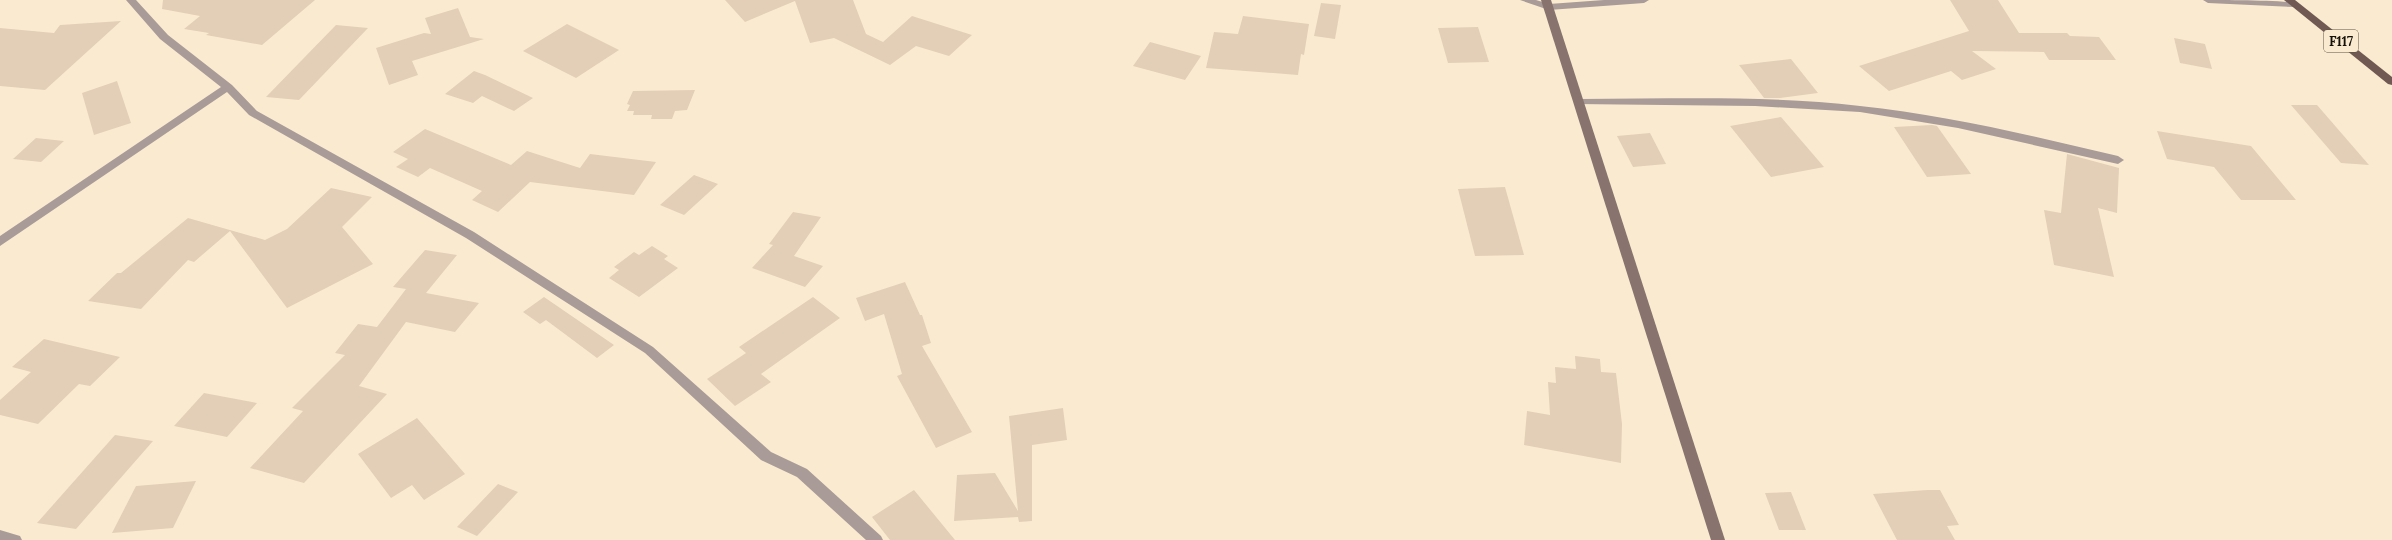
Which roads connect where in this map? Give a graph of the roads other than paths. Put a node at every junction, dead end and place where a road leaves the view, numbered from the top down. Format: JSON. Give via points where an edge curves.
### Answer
{"nodes":[{"id":1,"x":131,"y":0,"type":"edge"},
{"id":2,"x":1525,"y":0,"type":"edge"},
{"id":3,"x":1644,"y":0,"type":"edge"},
{"id":4,"x":2208,"y":0,"type":"edge"},
{"id":5,"x":2292,"y":2,"type":"edge"},
{"id":6,"x":1547,"y":4,"type":"edge"},
{"id":7,"x":2392,"y":82,"type":"edge"},
{"id":8,"x":228,"y":88,"type":"junction"},
{"id":9,"x":1579,"y":102,"type":"junction"},
{"id":10,"x":2118,"y":160,"type":"dead end"},
{"id":11,"x":0,"y":242,"type":"edge"},
{"id":12,"x":0,"y":536,"type":"edge"},
{"id":13,"x":15,"y":540,"type":"edge"},
{"id":14,"x":876,"y":540,"type":"edge"},
{"id":15,"x":1718,"y":540,"type":"edge"}],
"edges":[{"from":1,"to":8,"type":"street","via":[[164,37]]},
{"from":2,"to":6,"type":"street"},
{"from":3,"to":6,"type":"street"},
{"from":4,"to":5,"type":"street"},
{"from":5,"to":7,"type":"main road","number":"F117"},
{"from":6,"to":9,"type":"main road"},
{"from":8,"to":11,"type":"street"},
{"from":8,"to":14,"type":"street","via":[[253,113],[470,235],[649,350],[766,456],[802,474]]},
{"from":9,"to":10,"type":"street","via":[[1785,103],[1861,109],[1998,131]]},
{"from":9,"to":15,"type":"main road"},
{"from":12,"to":13,"type":"street"}]}
